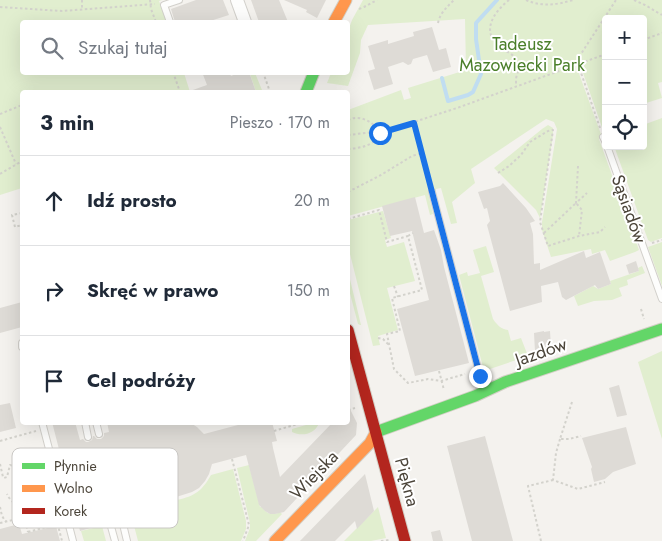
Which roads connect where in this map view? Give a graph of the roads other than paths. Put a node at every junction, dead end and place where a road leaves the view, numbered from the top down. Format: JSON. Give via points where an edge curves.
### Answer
{"nodes":[{"id":1,"x":179,"y":0,"type":"edge"},
{"id":2,"x":237,"y":0,"type":"edge"},
{"id":3,"x":346,"y":0,"type":"edge"},
{"id":4,"x":169,"y":20,"type":"edge"},
{"id":5,"x":244,"y":20,"type":"edge"},
{"id":6,"x":335,"y":20,"type":"edge"},
{"id":7,"x":313,"y":75,"type":"edge"},
{"id":8,"x":307,"y":90,"type":"edge"},
{"id":9,"x":608,"y":150,"type":"edge"},
{"id":10,"x":432,"y":192,"type":"road end"},
{"id":11,"x":662,"y":299,"type":"edge"},
{"id":12,"x":662,"y":329,"type":"edge"},
{"id":13,"x":350,"y":337,"type":"edge"},
{"id":14,"x":485,"y":392,"type":"junction"},
{"id":15,"x":43,"y":425,"type":"edge"},
{"id":16,"x":85,"y":425,"type":"edge"},
{"id":17,"x":97,"y":425,"type":"edge"},
{"id":18,"x":376,"y":432,"type":"junction"},
{"id":19,"x":99,"y":434,"type":"dead end"},
{"id":20,"x":88,"y":437,"type":"dead end"},
{"id":21,"x":49,"y":448,"type":"edge"},
{"id":22,"x":70,"y":528,"type":"edge"},
{"id":23,"x":111,"y":528,"type":"edge"},
{"id":24,"x":124,"y":528,"type":"edge"},
{"id":25,"x":73,"y":541,"type":"edge"},
{"id":26,"x":115,"y":541,"type":"edge"},
{"id":27,"x":127,"y":541,"type":"edge"},
{"id":28,"x":275,"y":541,"type":"edge"},
{"id":29,"x":405,"y":541,"type":"edge"}],
"edges":[{"from":1,"to":4,"type":"lane","via":[[164,5]]},
{"from":2,"to":5,"type":"street"},
{"from":3,"to":6,"type":"street"},
{"from":7,"to":8,"type":"street"},
{"from":9,"to":11,"type":"lane","name":"Sąsiadów"},
{"from":10,"to":14,"type":"lane"},
{"from":12,"to":14,"type":"street","name":"Jazdów","via":[[505,382]]},
{"from":13,"to":18,"type":"street","name":"Piękna"},
{"from":14,"to":18,"type":"street","name":"Jazdów"},
{"from":15,"to":21,"type":"lane"},
{"from":16,"to":20,"type":"lane"},
{"from":17,"to":19,"type":"lane"},
{"from":18,"to":28,"type":"street","name":"Wiejska","via":[[370,443]]},
{"from":18,"to":29,"type":"street","name":"Piękna"},
{"from":22,"to":25,"type":"lane"},
{"from":23,"to":26,"type":"lane"},
{"from":24,"to":27,"type":"lane"}]}
